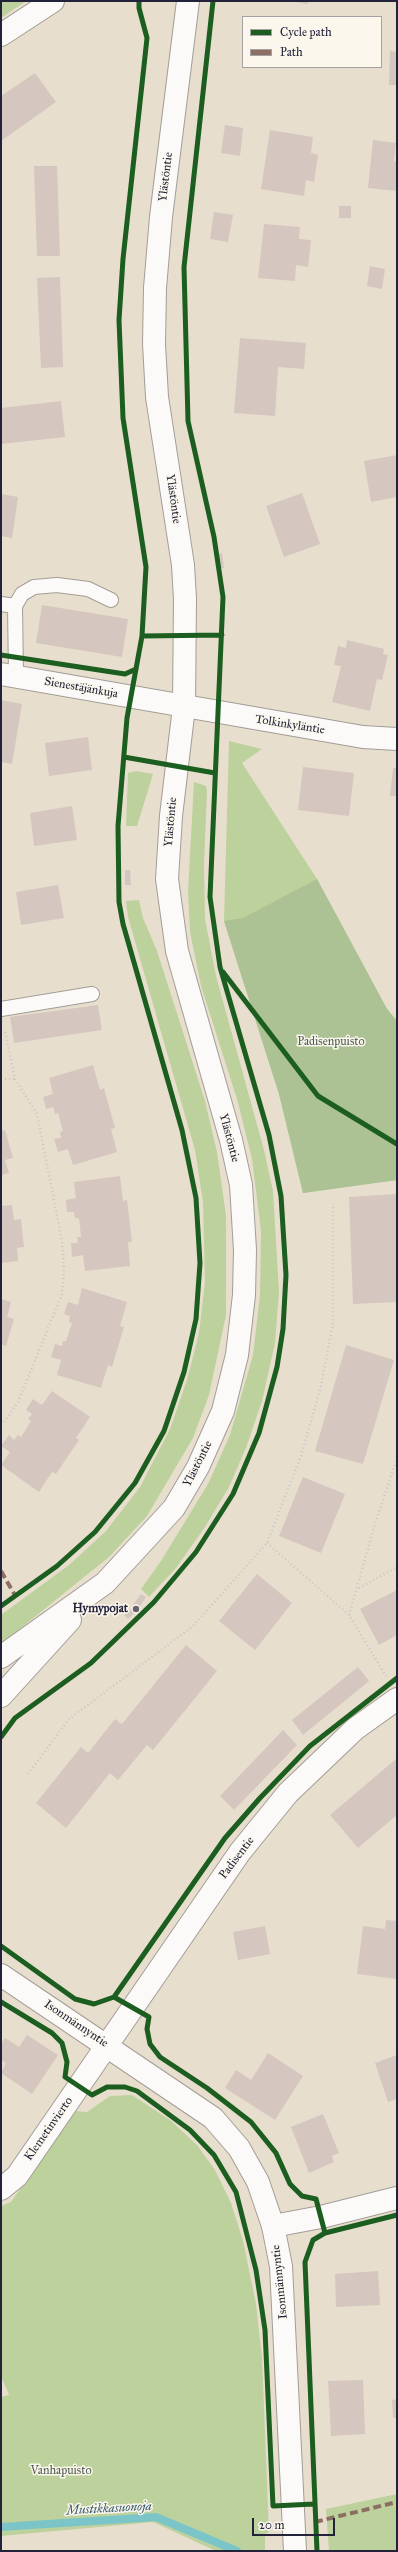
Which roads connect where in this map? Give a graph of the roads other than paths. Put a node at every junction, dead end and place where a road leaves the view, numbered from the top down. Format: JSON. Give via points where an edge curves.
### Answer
{"nodes":[{"id":1,"x":53,"y":1,"type":"edge"},
{"id":2,"x":188,"y":1,"type":"edge"},
{"id":3,"x":1,"y":35,"type":"edge"},
{"id":4,"x":111,"y":600,"type":"dead end"},
{"id":5,"x":1,"y":604,"type":"edge"},
{"id":6,"x":15,"y":606,"type":"junction"},
{"id":7,"x":9,"y":675,"type":"edge"},
{"id":8,"x":184,"y":707,"type":"junction"},
{"id":9,"x":397,"y":739,"type":"edge"},
{"id":10,"x":92,"y":994,"type":"dead end"},
{"id":11,"x":1,"y":1009,"type":"edge"},
{"id":12,"x":94,"y":1592,"type":"junction"},
{"id":13,"x":1,"y":1657,"type":"edge"},
{"id":14,"x":394,"y":1691,"type":"edge"},
{"id":15,"x":1,"y":1696,"type":"edge"},
{"id":16,"x":1,"y":1975,"type":"edge"},
{"id":17,"x":106,"y":2044,"type":"junction"},
{"id":18,"x":1,"y":2189,"type":"edge"},
{"id":19,"x":397,"y":2198,"type":"edge"},
{"id":20,"x":273,"y":2226,"type":"junction"},
{"id":21,"x":295,"y":2551,"type":"edge"}],
"edges":[{"from":1,"to":3,"type":"street"},
{"from":2,"to":8,"type":"street","name":"Ylästöntie","via":[[161,217],[155,288],[154,344],[157,396],[184,565]]},
{"from":4,"to":6,"type":"lane","via":[[88,590],[57,585],[34,587],[22,594]]},
{"from":5,"to":6,"type":"lane"},
{"from":6,"to":7,"type":"lane"},
{"from":7,"to":8,"type":"street","name":"Sienestäjänkuja"},
{"from":8,"to":9,"type":"street","name":"Tolkinkyläntie","via":[[363,738]]},
{"from":8,"to":12,"type":"street","name":"Ylästöntie","via":[[171,816],[167,879],[177,951],[231,1140],[241,1185],[245,1250],[244,1296],[237,1355],[223,1411],[198,1466],[174,1508],[135,1553]]},
{"from":10,"to":11,"type":"lane"},
{"from":12,"to":13,"type":"street","name":"Ylästöntie"},
{"from":12,"to":15,"type":"street","name":"Ylästöntie"},
{"from":14,"to":17,"type":"street","name":"Padisentie","via":[[288,1793],[240,1852]]},
{"from":16,"to":17,"type":"street","name":"Isonmännyntie"},
{"from":17,"to":18,"type":"street","name":"Klemetinvierto","via":[[17,2176]]},
{"from":17,"to":20,"type":"street","name":"Isonmännyntie","via":[[200,2108],[219,2124],[239,2148],[258,2182]]},
{"from":19,"to":20,"type":"street"},
{"from":20,"to":21,"type":"street","name":"Isonmännyntie","via":[[281,2266]]}]}
